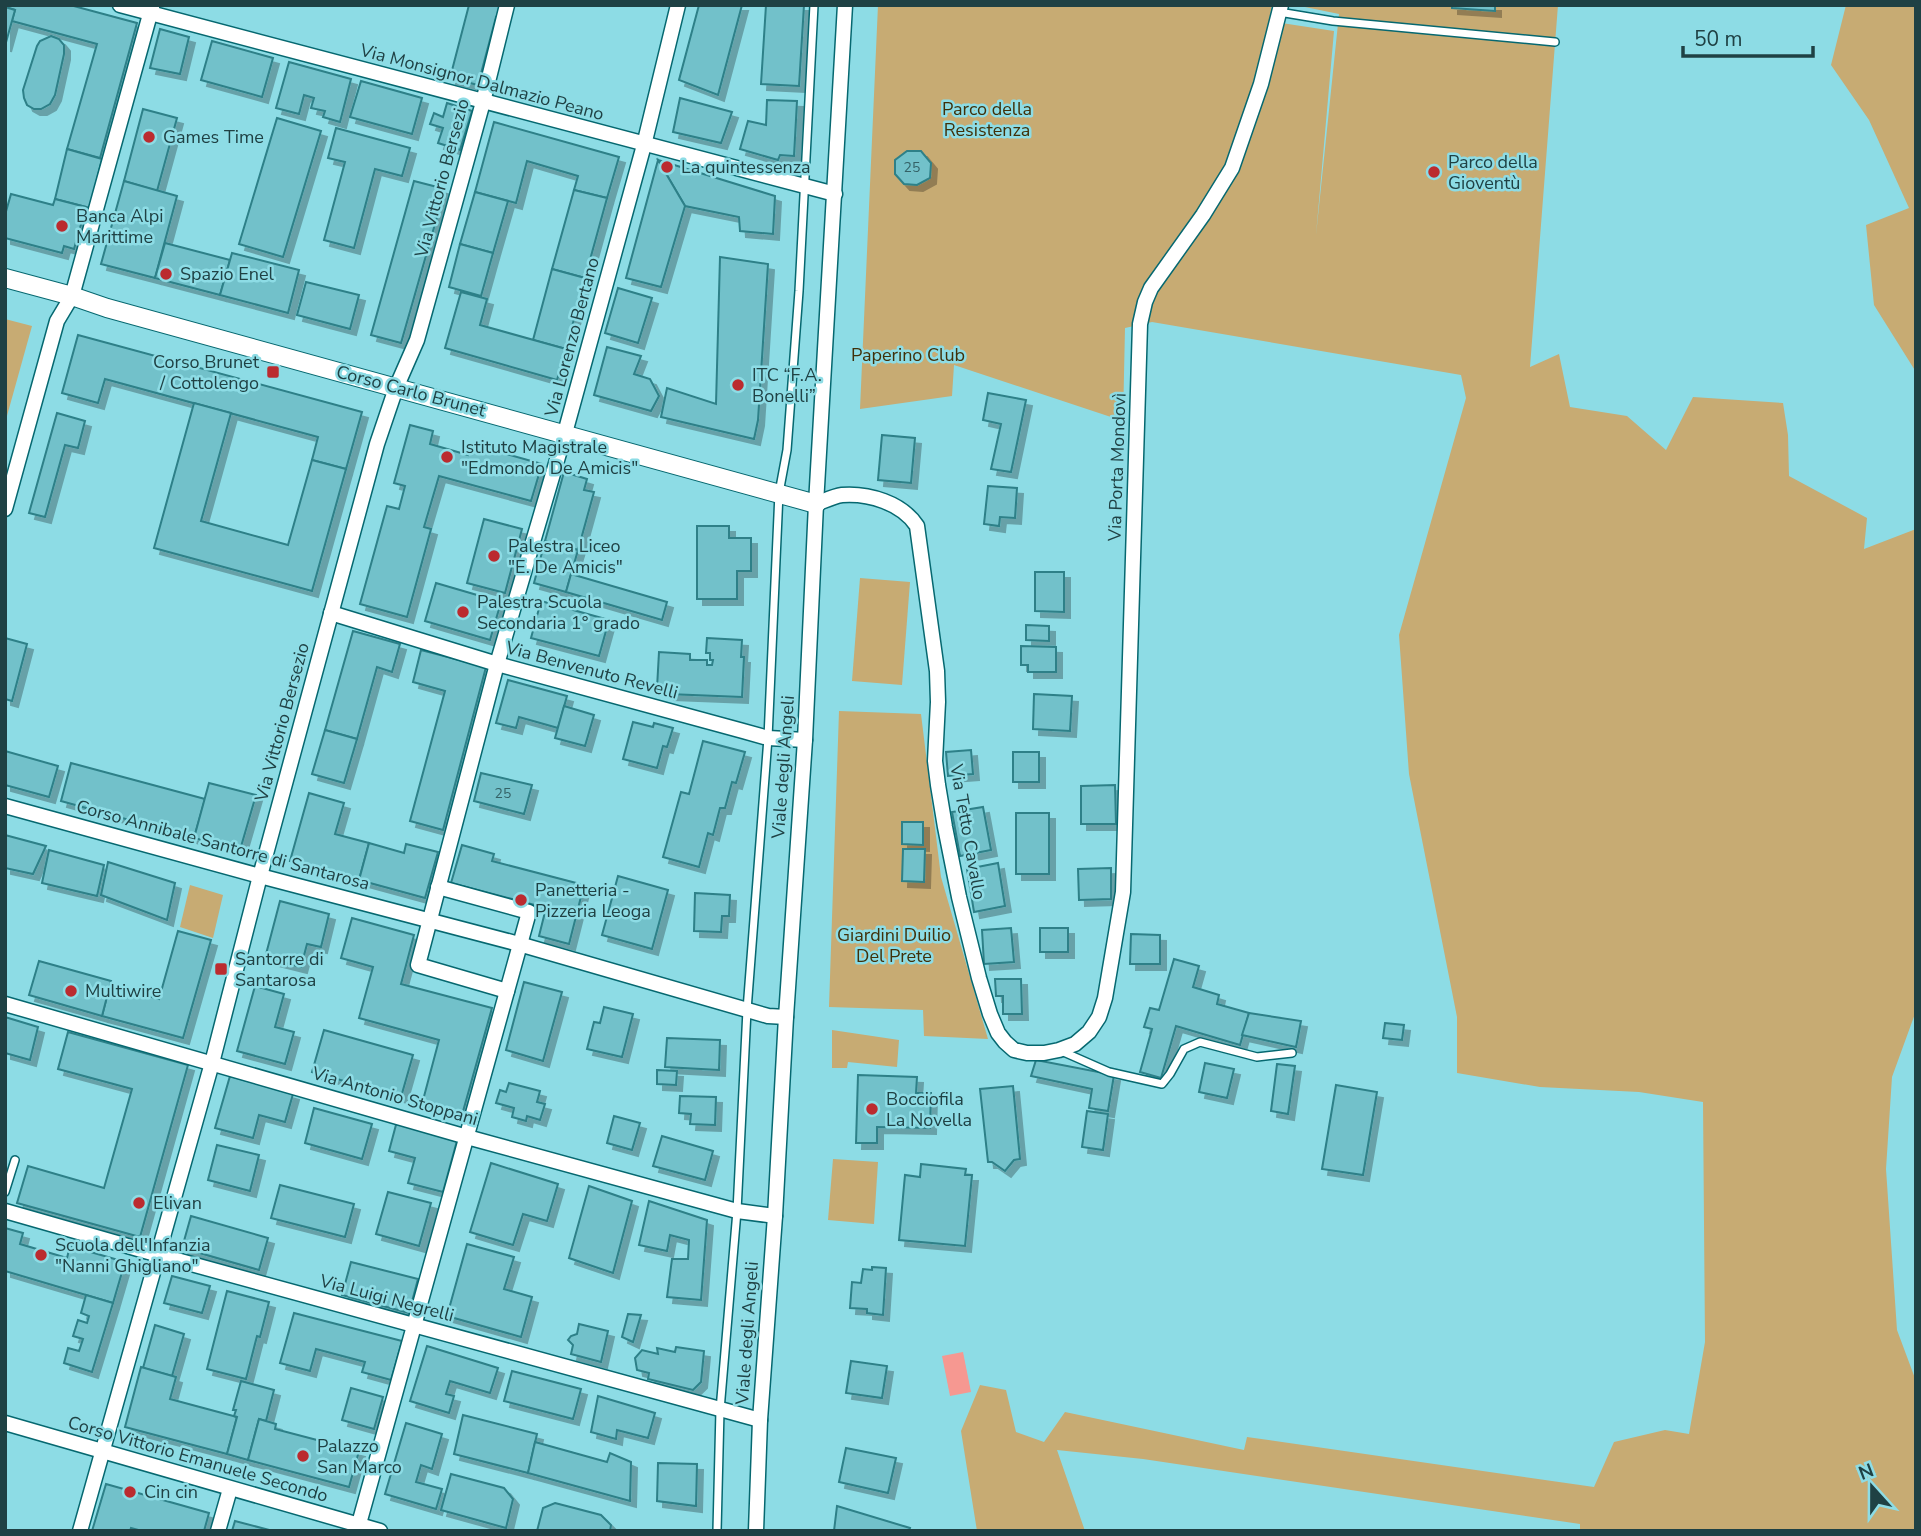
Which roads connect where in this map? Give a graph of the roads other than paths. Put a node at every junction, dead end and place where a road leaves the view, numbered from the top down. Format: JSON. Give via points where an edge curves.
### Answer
{"nodes":[{"id":1,"x":120,"y":5,"type":"edge"},
{"id":2,"x":507,"y":5,"type":"edge"},
{"id":3,"x":678,"y":5,"type":"edge"},
{"id":4,"x":814,"y":5,"type":"edge"},
{"id":5,"x":845,"y":5,"type":"edge"},
{"id":6,"x":151,"y":9,"type":"edge"},
{"id":7,"x":1280,"y":9,"type":"edge"},
{"id":8,"x":1555,"y":42,"type":"dead end"},
{"id":9,"x":483,"y":102,"type":"junction"},
{"id":10,"x":644,"y":145,"type":"junction"},
{"id":11,"x":803,"y":186,"type":"junction"},
{"id":12,"x":835,"y":194,"type":"junction"},
{"id":13,"x":5,"y":278,"type":"edge"},
{"id":14,"x":72,"y":296,"type":"junction"},
{"id":15,"x":397,"y":388,"type":"junction"},
{"id":16,"x":565,"y":433,"type":"junction"},
{"id":17,"x":779,"y":493,"type":"junction"},
{"id":18,"x":816,"y":504,"type":"junction"},
{"id":19,"x":5,"y":509,"type":"edge"},
{"id":20,"x":331,"y":613,"type":"junction"},
{"id":21,"x":496,"y":664,"type":"junction"},
{"id":22,"x":768,"y":738,"type":"junction"},
{"id":23,"x":805,"y":740,"type":"junction"},
{"id":24,"x":5,"y":806,"type":"edge"},
{"id":25,"x":260,"y":876,"type":"junction"},
{"id":26,"x":438,"y":887,"type":"junction"},
{"id":27,"x":430,"y":920,"type":"junction"},
{"id":28,"x":519,"y":944,"type":"junction"},
{"id":29,"x":1112,"y":962,"type":"joint"},
{"id":30,"x":506,"y":990,"type":"junction"},
{"id":31,"x":5,"y":1004,"type":"edge"},
{"id":32,"x":747,"y":1010,"type":"junction"},
{"id":33,"x":786,"y":1017,"type":"junction"},
{"id":34,"x":1059,"y":1050,"type":"junction"},
{"id":35,"x":1292,"y":1053,"type":"dead end"},
{"id":36,"x":212,"y":1063,"type":"junction"},
{"id":37,"x":467,"y":1138,"type":"junction"},
{"id":38,"x":15,"y":1160,"type":"dead end"},
{"id":39,"x":5,"y":1192,"type":"edge"},
{"id":40,"x":737,"y":1210,"type":"junction"},
{"id":41,"x":5,"y":1211,"type":"edge"},
{"id":42,"x":775,"y":1216,"type":"junction"},
{"id":43,"x":158,"y":1255,"type":"junction"},
{"id":44,"x":415,"y":1326,"type":"junction"},
{"id":45,"x":720,"y":1410,"type":"junction"},
{"id":46,"x":760,"y":1420,"type":"junction"},
{"id":47,"x":5,"y":1423,"type":"edge"},
{"id":48,"x":102,"y":1451,"type":"junction"},
{"id":49,"x":230,"y":1489,"type":"junction"},
{"id":50,"x":358,"y":1528,"type":"edge"},
{"id":51,"x":80,"y":1531,"type":"edge"},
{"id":52,"x":218,"y":1531,"type":"edge"},
{"id":53,"x":380,"y":1531,"type":"edge"},
{"id":54,"x":717,"y":1531,"type":"edge"},
{"id":55,"x":756,"y":1531,"type":"edge"}],
"edges":[{"from":1,"to":6,"type":"street","name":"Via Monsignor Dalmazio Peano"},
{"from":2,"to":9,"type":"street","name":"Via Vittorio Bersezio"},
{"from":3,"to":10,"type":"street","name":"Via Lorenzo Bertano"},
{"from":4,"to":11,"type":"lane"},
{"from":5,"to":12,"type":"street","name":"Viale degli Angeli"},
{"from":6,"to":9,"type":"street","name":"Via Monsignor Dalmazio Peano"},
{"from":6,"to":14,"type":"street"},
{"from":7,"to":8,"type":"lane","via":[[1333,21]]},
{"from":7,"to":29,"type":"street","name":"Via Porta Mondovì","via":[[1232,168],[1151,288],[1140,324],[1124,892]]},
{"from":9,"to":10,"type":"street","name":"Via Monsignor Dalmazio Peano"},
{"from":9,"to":15,"type":"street","name":"Via Vittorio Bersezio","via":[[417,341]]},
{"from":10,"to":11,"type":"street","name":"Via Monsignor Dalmazio Peano"},
{"from":10,"to":16,"type":"street","name":"Via Lorenzo Bertano"},
{"from":11,"to":12,"type":"street","name":"Via Monsignor Dalmazio Peano"},
{"from":11,"to":17,"type":"lane","via":[[787,450]]},
{"from":12,"to":18,"type":"street","name":"Viale degli Angeli"},
{"from":13,"to":14,"type":"street","name":"Corso Carlo Brunet"},
{"from":14,"to":15,"type":"street","name":"Corso Carlo Brunet"},
{"from":14,"to":19,"type":"street","via":[[57,321]]},
{"from":15,"to":16,"type":"street","name":"Corso Carlo Brunet"},
{"from":15,"to":20,"type":"street","name":"Via Vittorio Bersezio","via":[[377,443]]},
{"from":16,"to":17,"type":"street","name":"Corso Carlo Brunet"},
{"from":16,"to":21,"type":"street","name":"Via Lorenzo Bertano"},
{"from":17,"to":18,"type":"street","name":"Corso Carlo Brunet"},
{"from":17,"to":22,"type":"lane"},
{"from":18,"to":23,"type":"street","name":"Viale degli Angeli"},
{"from":18,"to":34,"type":"street","name":"Via Tetto Cavallo","via":[[841,495],[863,496],[899,508],[916,526],[937,671],[938,785],[979,978],[1005,1042],[1027,1053]]},
{"from":20,"to":21,"type":"street","name":"Via Benvenuto Revelli"},
{"from":20,"to":25,"type":"street","name":"Via Vittorio Bersezio"},
{"from":21,"to":22,"type":"street","name":"Via Benvenuto Revelli"},
{"from":21,"to":26,"type":"street","name":"Via Lorenzo Bertano"},
{"from":22,"to":23,"type":"street","name":"Via Benvenuto Revelli"},
{"from":22,"to":32,"type":"lane"},
{"from":23,"to":33,"type":"street","name":"Viale degli Angeli"},
{"from":24,"to":25,"type":"street","name":"Corso Annibale Santorre di Santarosa"},
{"from":25,"to":27,"type":"street","name":"Corso Annibale Santorre di Santarosa"},
{"from":25,"to":36,"type":"street","name":"Via Vittorio Bersezio"},
{"from":26,"to":27,"type":"street","name":"Via Lorenzo Bertano"},
{"from":26,"to":28,"type":"street","via":[[529,912]]},
{"from":27,"to":28,"type":"street","name":"Corso Annibale Santorre di Santarosa"},
{"from":27,"to":30,"type":"street","via":[[418,965]]},
{"from":28,"to":30,"type":"street"},
{"from":28,"to":32,"type":"street","name":"Corso Annibale Santorre di Santarosa"},
{"from":29,"to":34,"type":"street","name":"Via Tetto Cavallo","via":[[1099,1017],[1075,1044]]},
{"from":30,"to":37,"type":"street"},
{"from":31,"to":36,"type":"street","name":"Via Antonio Stoppani"},
{"from":32,"to":33,"type":"street","name":"Corso Annibale Santorre di Santarosa"},
{"from":32,"to":40,"type":"lane"},
{"from":33,"to":42,"type":"street","name":"Viale degli Angeli"},
{"from":34,"to":35,"type":"lane","via":[[1110,1072],[1162,1084],[1184,1049],[1200,1042],[1257,1057]]},
{"from":36,"to":37,"type":"street","name":"Via Antonio Stoppani"},
{"from":36,"to":43,"type":"street","name":"Via Vittorio Bersezio"},
{"from":37,"to":40,"type":"street","name":"Via Antonio Stoppani"},
{"from":37,"to":44,"type":"street"},
{"from":38,"to":39,"type":"lane"},
{"from":40,"to":42,"type":"street","name":"Via Antonio Stoppani"},
{"from":40,"to":45,"type":"lane"},
{"from":41,"to":43,"type":"street","name":"Via Luigi Negrelli"},
{"from":42,"to":46,"type":"street","name":"Viale degli Angeli"},
{"from":43,"to":44,"type":"street","name":"Via Luigi Negrelli"},
{"from":43,"to":48,"type":"street","name":"Via Vittorio Bersezio"},
{"from":44,"to":45,"type":"street","name":"Via Luigi Negrelli"},
{"from":44,"to":50,"type":"street"},
{"from":45,"to":46,"type":"street","name":"Via Luigi Negrelli"},
{"from":45,"to":54,"type":"lane"},
{"from":46,"to":55,"type":"street","name":"Viale degli Angeli"},
{"from":47,"to":48,"type":"street","name":"Corso Vittorio Emanuele Secondo"},
{"from":48,"to":49,"type":"street","name":"Corso Vittorio Emanuele Secondo"},
{"from":48,"to":51,"type":"street","name":"Via Vittorio Bersezio"},
{"from":49,"to":50,"type":"street","name":"Corso Vittorio Emanuele Secondo"},
{"from":49,"to":52,"type":"street"},
{"from":50,"to":53,"type":"street","name":"Corso Vittorio Emanuele Secondo"}]}
